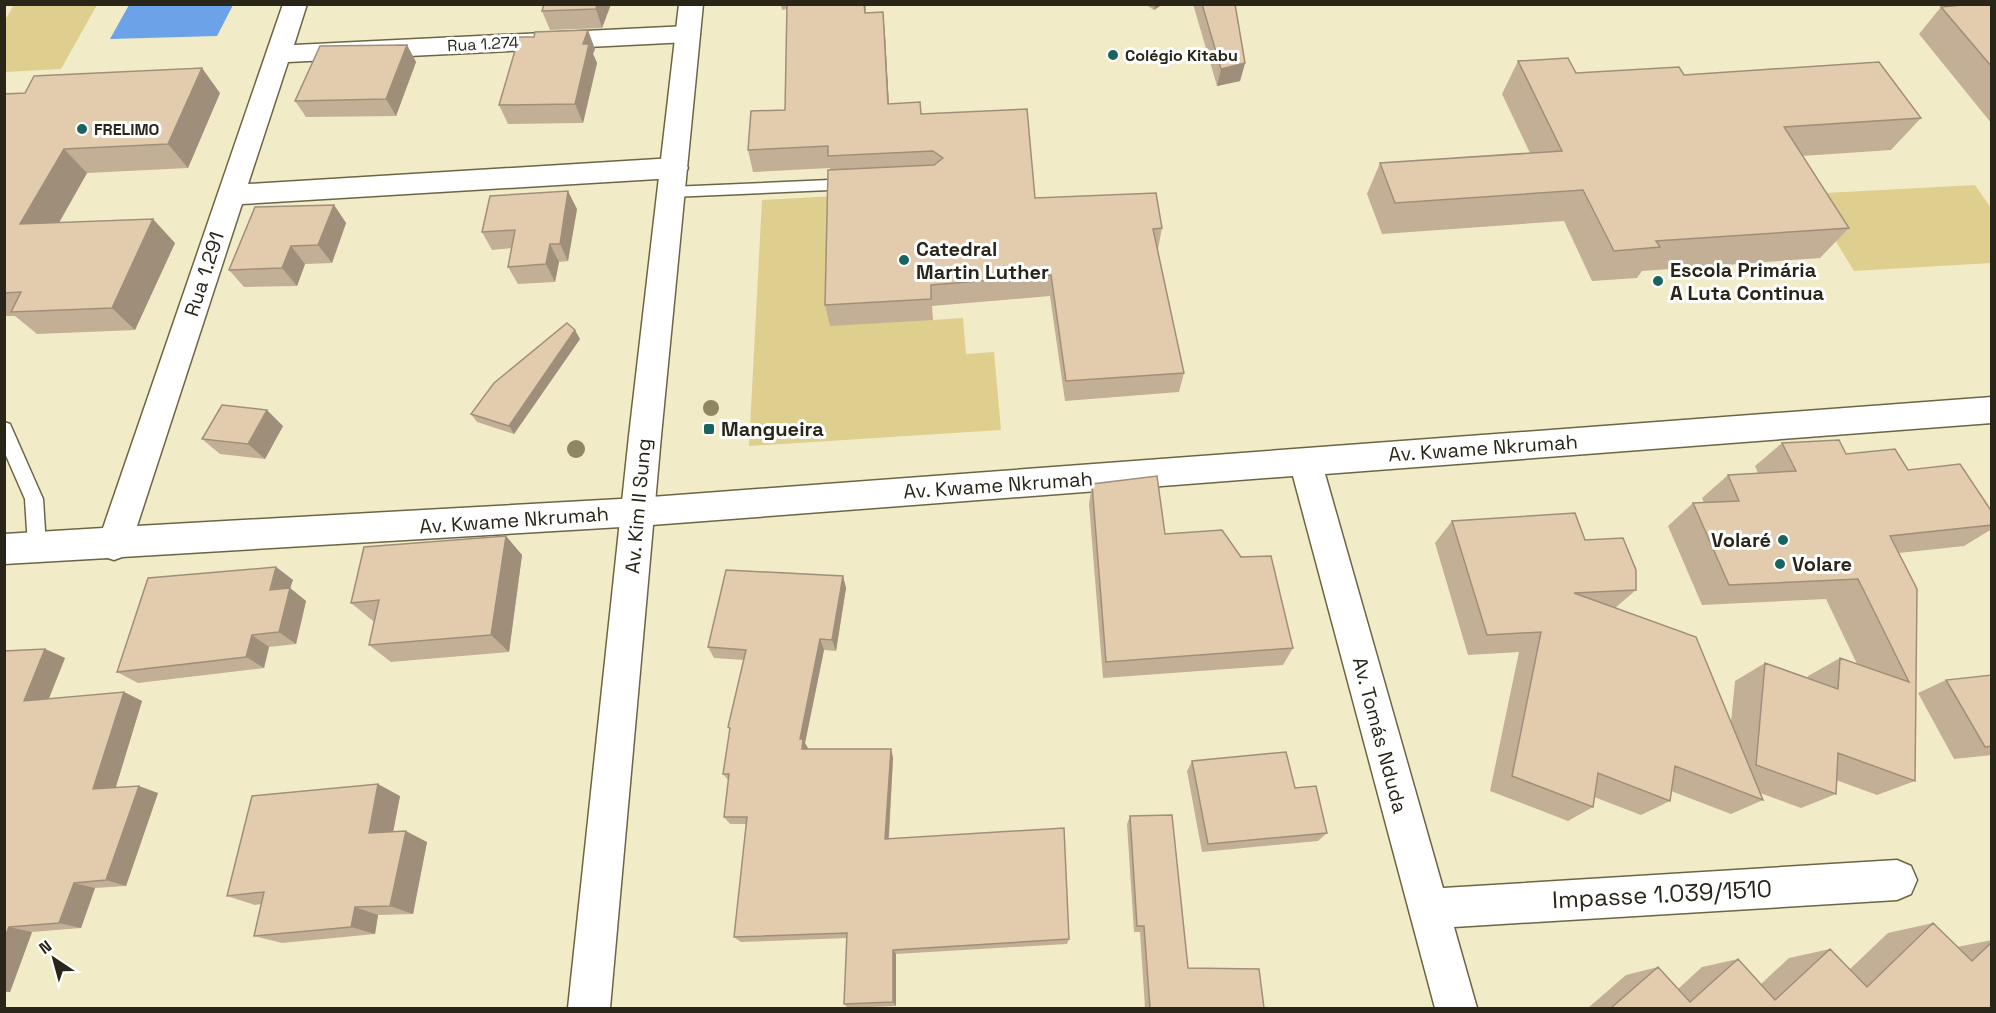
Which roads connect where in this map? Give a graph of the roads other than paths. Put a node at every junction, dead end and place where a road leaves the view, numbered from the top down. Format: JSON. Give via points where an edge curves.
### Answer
{"nodes":[{"id":1,"x":295,"y":4,"type":"edge"},
{"id":2,"x":692,"y":4,"type":"edge"},
{"id":3,"x":688,"y":34,"type":"junction"},
{"id":4,"x":277,"y":54,"type":"junction"},
{"id":5,"x":673,"y":180,"type":"junction"},
{"id":6,"x":866,"y":183,"type":"edge"},
{"id":7,"x":230,"y":195,"type":"junction"},
{"id":8,"x":1992,"y":410,"type":"edge"},
{"id":9,"x":4,"y":429,"type":"edge"},
{"id":10,"x":1305,"y":461,"type":"junction"},
{"id":11,"x":638,"y":512,"type":"junction"},
{"id":12,"x":114,"y":544,"type":"junction"},
{"id":13,"x":37,"y":546,"type":"junction"},
{"id":14,"x":4,"y":549,"type":"edge"},
{"id":15,"x":1897,"y":880,"type":"dead end"},
{"id":16,"x":1428,"y":909,"type":"junction"},
{"id":17,"x":588,"y":1008,"type":"edge"},
{"id":18,"x":1456,"y":1008,"type":"edge"}],
"edges":[{"from":1,"to":4,"type":"street","name":"Rua 1.291"},
{"from":2,"to":3,"type":"street","name":"Av. Kim II Sung"},
{"from":3,"to":4,"type":"street","name":"Rua 1.274"},
{"from":3,"to":5,"type":"street","name":"Av. Kim II Sung"},
{"from":4,"to":7,"type":"street","name":"Rua 1.291"},
{"from":5,"to":6,"type":"lane"},
{"from":5,"to":7,"type":"street"},
{"from":5,"to":11,"type":"street","name":"Av. Kim II Sung"},
{"from":7,"to":12,"type":"street","name":"Rua 1.291"},
{"from":8,"to":10,"type":"street","name":"Av. Kwame Nkrumah"},
{"from":9,"to":13,"type":"lane","via":[[34,499]]},
{"from":10,"to":11,"type":"street","name":"Av. Kwame Nkrumah"},
{"from":10,"to":16,"type":"street","name":"Av. Tomás Nduda"},
{"from":11,"to":12,"type":"street","name":"Av. Kwame Nkrumah"},
{"from":11,"to":17,"type":"street","name":"Av. Kim II Sung"},
{"from":12,"to":13,"type":"street","name":"Av. Kwame Nkrumah"},
{"from":13,"to":14,"type":"street","name":"Av. Kwame Nkrumah"},
{"from":15,"to":16,"type":"street","name":"Impasse 1.039/1510"},
{"from":16,"to":18,"type":"street","name":"Av. Tomás Nduda"}]}
